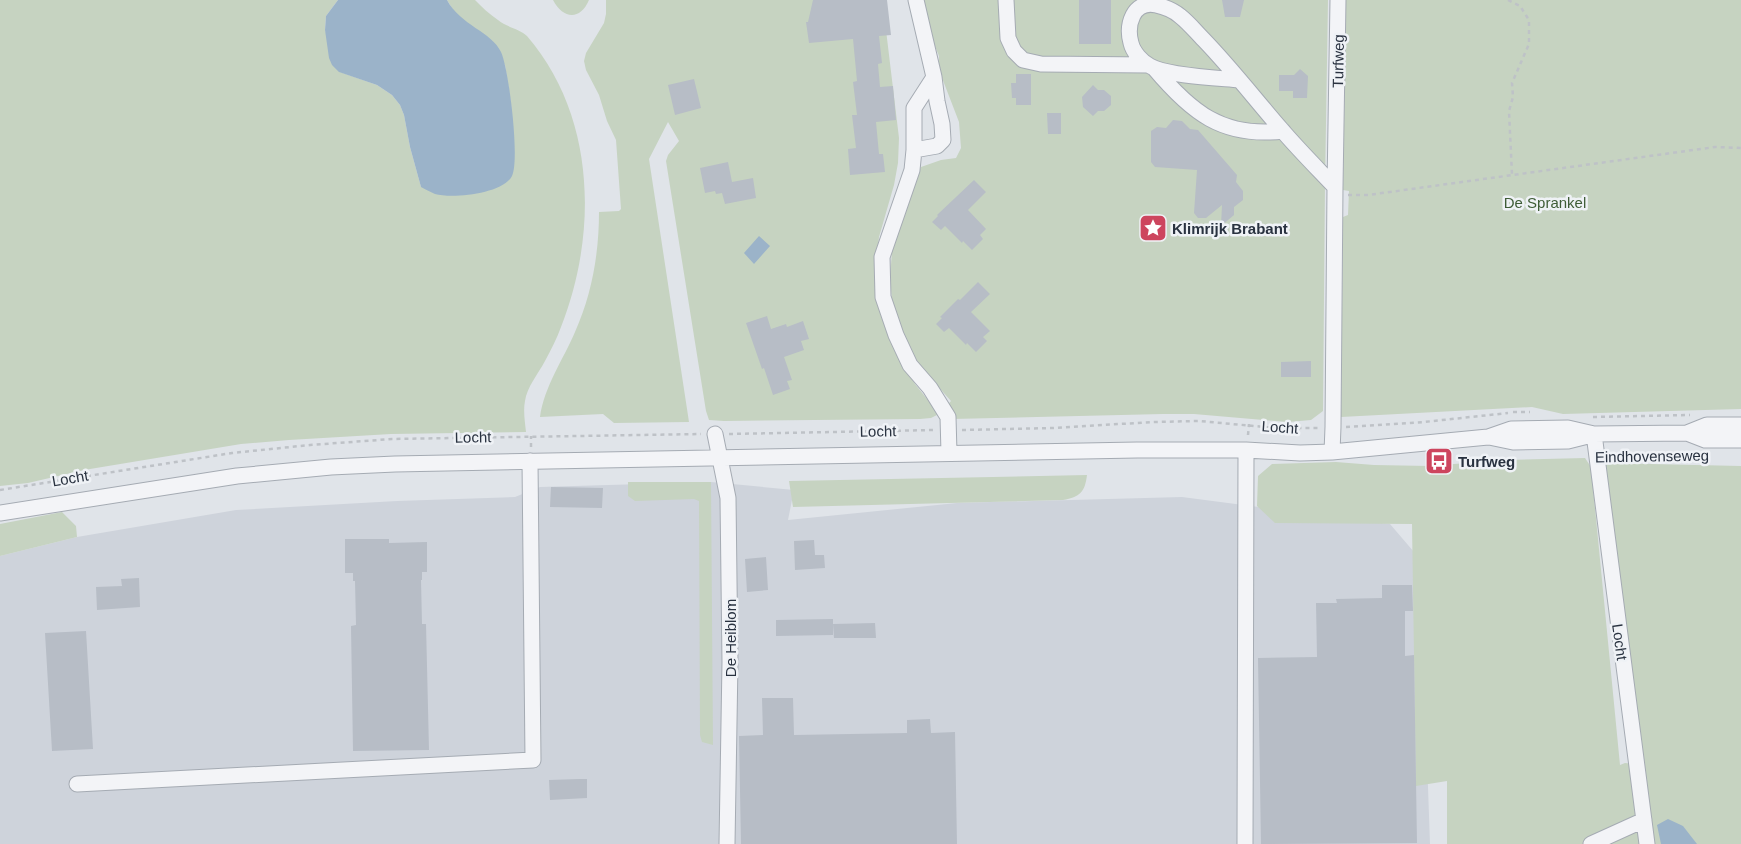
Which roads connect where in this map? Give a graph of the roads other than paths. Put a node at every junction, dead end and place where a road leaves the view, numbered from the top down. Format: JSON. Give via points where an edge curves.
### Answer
{"nodes":[{"id":1,"x":916,"y":0,"type":"edge"},
{"id":2,"x":1006,"y":0,"type":"edge"},
{"id":3,"x":1338,"y":0,"type":"edge"},
{"id":4,"x":1151,"y":67,"type":"junction"},
{"id":5,"x":934,"y":77,"type":"junction"},
{"id":6,"x":1239,"y":80,"type":"junction"},
{"id":7,"x":1283,"y":131,"type":"junction"},
{"id":8,"x":914,"y":150,"type":"junction"},
{"id":9,"x":1335,"y":191,"type":"junction"},
{"id":10,"x":1741,"y":425,"type":"edge"},
{"id":11,"x":1687,"y":433,"type":"junction"},
{"id":12,"x":716,"y":434,"type":"road end"},
{"id":13,"x":1594,"y":434,"type":"junction"},
{"id":14,"x":1741,"y":440,"type":"edge"},
{"id":15,"x":1246,"y":450,"type":"junction"},
{"id":16,"x":1332,"y":452,"type":"junction"},
{"id":17,"x":948,"y":453,"type":"junction"},
{"id":18,"x":721,"y":457,"type":"junction"},
{"id":19,"x":530,"y":461,"type":"junction"},
{"id":20,"x":0,"y":512,"type":"edge"},
{"id":21,"x":77,"y":784,"type":"dead end"},
{"id":22,"x":1644,"y":820,"type":"junction"},
{"id":23,"x":726,"y":844,"type":"edge"},
{"id":24,"x":1244,"y":844,"type":"edge"},
{"id":25,"x":1591,"y":844,"type":"edge"},
{"id":26,"x":1647,"y":844,"type":"edge"}],
"edges":[{"from":1,"to":5,"type":"street"},
{"from":2,"to":4,"type":"street","via":[[1008,38],[1014,51],[1024,60],[1041,64]]},
{"from":3,"to":9,"type":"street","name":"Turfweg"},
{"from":4,"to":6,"type":"street"},
{"from":4,"to":6,"type":"street","via":[[1136,53],[1130,31],[1135,11],[1142,5],[1151,4],[1163,6],[1179,15]]},
{"from":4,"to":7,"type":"street","via":[[1190,106],[1214,122],[1242,130]]},
{"from":5,"to":8,"type":"street","via":[[914,108]]},
{"from":5,"to":8,"type":"street","via":[[943,140],[938,146]]},
{"from":6,"to":7,"type":"street"},
{"from":7,"to":9,"type":"street"},
{"from":8,"to":17,"type":"street","via":[[912,170],[882,257],[882,297],[910,365],[930,388],[948,417]]},
{"from":9,"to":16,"type":"street","name":"Turfweg"},
{"from":10,"to":11,"type":"street","name":"Eindhovenseweg","via":[[1707,425]]},
{"from":11,"to":13,"type":"street","name":"Eindhovenseweg"},
{"from":11,"to":14,"type":"street","name":"Eindhovenseweg","via":[[1705,440]]},
{"from":12,"to":18,"type":"street","name":"De Heiblom"},
{"from":13,"to":16,"type":"street","name":"Locht","via":[[1568,442],[1513,442],[1488,437]]},
{"from":13,"to":22,"type":"street","name":"Locht"},
{"from":15,"to":16,"type":"street","name":"Locht"},
{"from":15,"to":17,"type":"street","name":"Locht"},
{"from":15,"to":24,"type":"street"},
{"from":17,"to":18,"type":"street","name":"Locht"},
{"from":18,"to":19,"type":"street","name":"Locht"},
{"from":18,"to":23,"type":"street","name":"De Heiblom","via":[[728,498],[730,662]]},
{"from":19,"to":20,"type":"street","name":"Locht","via":[[395,464],[237,476]]},
{"from":19,"to":21,"type":"street","via":[[533,760]]},
{"from":22,"to":25,"type":"street"},
{"from":22,"to":26,"type":"street","name":"Locht"}]}
